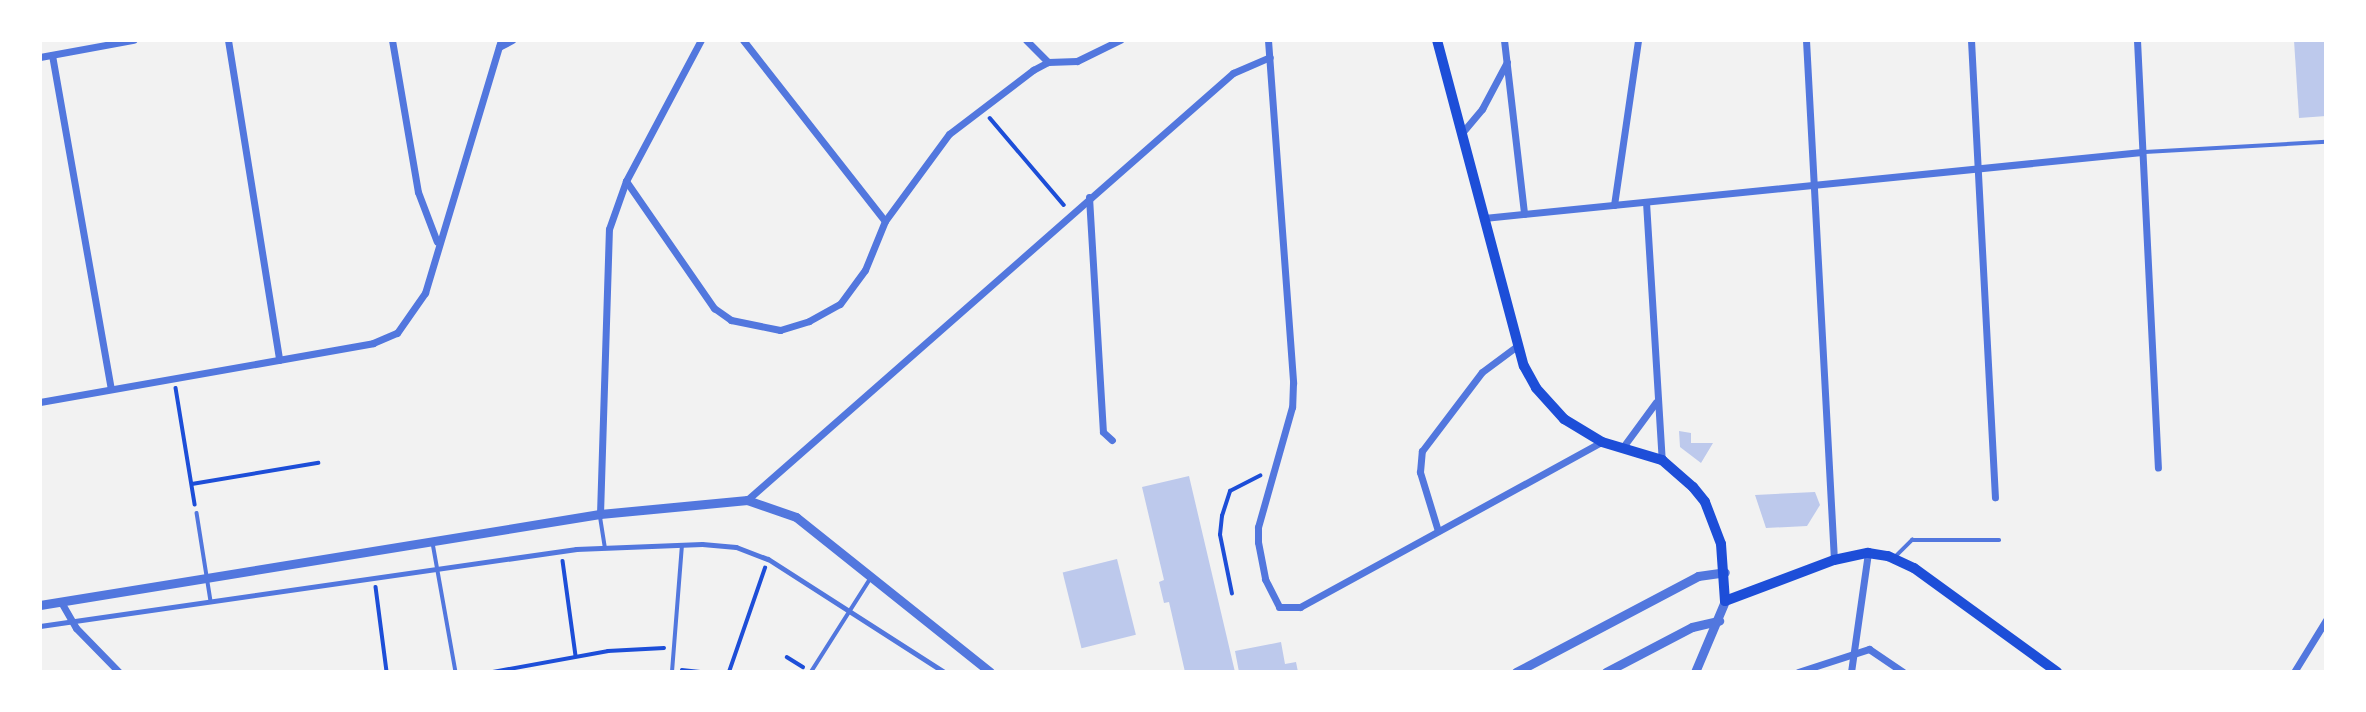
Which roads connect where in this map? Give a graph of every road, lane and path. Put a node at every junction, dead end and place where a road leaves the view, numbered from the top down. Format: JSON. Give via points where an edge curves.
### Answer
{"nodes":[{"id":1,"x":133,"y":40,"type":"edge"},
{"id":2,"x":228,"y":40,"type":"edge"},
{"id":3,"x":393,"y":40,"type":"edge"},
{"id":4,"x":512,"y":40,"type":"edge"},
{"id":5,"x":701,"y":40,"type":"edge"},
{"id":6,"x":743,"y":40,"type":"edge"},
{"id":7,"x":1026,"y":40,"type":"edge"},
{"id":8,"x":1120,"y":40,"type":"edge"},
{"id":9,"x":1268,"y":40,"type":"edge"},
{"id":10,"x":1437,"y":40,"type":"edge"},
{"id":11,"x":1504,"y":40,"type":"edge"},
{"id":12,"x":1638,"y":40,"type":"edge"},
{"id":13,"x":1806,"y":40,"type":"edge"},
{"id":14,"x":1971,"y":40,"type":"edge"},
{"id":15,"x":2137,"y":40,"type":"edge"},
{"id":16,"x":500,"y":43,"type":"edge"},
{"id":17,"x":52,"y":55,"type":"junction"},
{"id":18,"x":40,"y":57,"type":"edge"},
{"id":19,"x":1270,"y":57,"type":"junction"},
{"id":20,"x":1048,"y":62,"type":"junction"},
{"id":21,"x":1507,"y":62,"type":"junction"},
{"id":22,"x":982,"y":108,"type":"junction"},
{"id":23,"x":1461,"y":135,"type":"junction"},
{"id":24,"x":2326,"y":142,"type":"edge"},
{"id":25,"x":2142,"y":152,"type":"junction"},
{"id":26,"x":1978,"y":169,"type":"junction"},
{"id":27,"x":626,"y":181,"type":"junction"},
{"id":28,"x":1813,"y":185,"type":"junction"},
{"id":29,"x":1089,"y":197,"type":"junction"},
{"id":30,"x":1646,"y":202,"type":"junction"},
{"id":31,"x":1614,"y":205,"type":"junction"},
{"id":32,"x":1071,"y":214,"type":"junction"},
{"id":33,"x":1524,"y":214,"type":"junction"},
{"id":34,"x":1483,"y":218,"type":"junction"},
{"id":35,"x":885,"y":221,"type":"junction"},
{"id":36,"x":437,"y":242,"type":"junction"},
{"id":37,"x":1517,"y":346,"type":"junction"},
{"id":38,"x":279,"y":360,"type":"junction"},
{"id":39,"x":174,"y":379,"type":"junction"},
{"id":40,"x":111,"y":389,"type":"junction"},
{"id":41,"x":1657,"y":398,"type":"junction"},
{"id":42,"x":40,"y":402,"type":"edge"},
{"id":43,"x":1112,"y":440,"type":"dead end"},
{"id":44,"x":1602,"y":442,"type":"junction"},
{"id":45,"x":1623,"y":447,"type":"junction"},
{"id":46,"x":1662,"y":460,"type":"junction"},
{"id":47,"x":318,"y":463,"type":"dead end"},
{"id":48,"x":2158,"y":467,"type":"dead end"},
{"id":49,"x":1275,"y":471,"type":"junction"},
{"id":50,"x":192,"y":484,"type":"junction"},
{"id":51,"x":1995,"y":497,"type":"dead end"},
{"id":52,"x":747,"y":500,"type":"junction"},
{"id":53,"x":197,"y":513,"type":"joint"},
{"id":54,"x":600,"y":514,"type":"junction"},
{"id":55,"x":1438,"y":531,"type":"junction"},
{"id":56,"x":1999,"y":540,"type":"dead end"},
{"id":57,"x":432,"y":542,"type":"junction"},
{"id":58,"x":682,"y":544,"type":"junction"},
{"id":59,"x":605,"y":547,"type":"junction"},
{"id":60,"x":561,"y":552,"type":"junction"},
{"id":61,"x":1868,"y":553,"type":"junction"},
{"id":62,"x":1895,"y":557,"type":"junction"},
{"id":63,"x":768,"y":559,"type":"junction"},
{"id":64,"x":1834,"y":560,"type":"junction"},
{"id":65,"x":438,"y":569,"type":"junction"},
{"id":66,"x":1725,"y":572,"type":"junction"},
{"id":67,"x":871,"y":577,"type":"junction"},
{"id":68,"x":207,"y":578,"type":"junction"},
{"id":69,"x":374,"y":578,"type":"junction"},
{"id":70,"x":1232,"y":594,"type":"dead end"},
{"id":71,"x":211,"y":601,"type":"junction"},
{"id":72,"x":1724,"y":601,"type":"junction"},
{"id":73,"x":61,"y":602,"type":"junction"},
{"id":74,"x":40,"y":605,"type":"edge"},
{"id":75,"x":850,"y":612,"type":"junction"},
{"id":76,"x":2326,"y":620,"type":"edge"},
{"id":77,"x":72,"y":621,"type":"junction"},
{"id":78,"x":1719,"y":621,"type":"junction"},
{"id":79,"x":40,"y":626,"type":"edge"},
{"id":80,"x":673,"y":648,"type":"junction"},
{"id":81,"x":1853,"y":654,"type":"junction"},
{"id":82,"x":576,"y":656,"type":"junction"},
{"id":83,"x":787,"y":657,"type":"dead end"},
{"id":84,"x":528,"y":666,"type":"junction"},
{"id":85,"x":673,"y":671,"type":"edge"},
{"id":86,"x":119,"y":672,"type":"edge"},
{"id":87,"x":387,"y":672,"type":"edge"},
{"id":88,"x":456,"y":672,"type":"edge"},
{"id":89,"x":493,"y":672,"type":"edge"},
{"id":90,"x":529,"y":672,"type":"edge"},
{"id":91,"x":700,"y":672,"type":"edge"},
{"id":92,"x":729,"y":672,"type":"edge"},
{"id":93,"x":811,"y":672,"type":"edge"},
{"id":94,"x":944,"y":672,"type":"edge"},
{"id":95,"x":990,"y":672,"type":"edge"},
{"id":96,"x":1516,"y":672,"type":"edge"},
{"id":97,"x":1606,"y":672,"type":"edge"},
{"id":98,"x":1695,"y":672,"type":"edge"},
{"id":99,"x":1798,"y":672,"type":"edge"},
{"id":100,"x":1851,"y":672,"type":"edge"},
{"id":101,"x":1903,"y":672,"type":"edge"},
{"id":102,"x":2057,"y":672,"type":"edge"},
{"id":103,"x":2294,"y":672,"type":"edge"}],
"edges":[{"from":1,"to":17,"type":"street"},
{"from":2,"to":38,"type":"street"},
{"from":3,"to":36,"type":"street","via":[[418,192]]},
{"from":4,"to":16,"type":"street"},
{"from":5,"to":27,"type":"street"},
{"from":6,"to":35,"type":"street"},
{"from":7,"to":20,"type":"street"},
{"from":8,"to":20,"type":"street","via":[[1077,61]]},
{"from":9,"to":19,"type":"street"},
{"from":10,"to":23,"type":"main road"},
{"from":11,"to":21,"type":"street"},
{"from":12,"to":31,"type":"street"},
{"from":13,"to":28,"type":"street"},
{"from":14,"to":26,"type":"street"},
{"from":15,"to":25,"type":"street"},
{"from":16,"to":36,"type":"street"},
{"from":17,"to":18,"type":"street"},
{"from":17,"to":40,"type":"street"},
{"from":19,"to":29,"type":"street","via":[[1233,74]]},
{"from":19,"to":49,"type":"street","via":[[1293,383]]},
{"from":20,"to":22,"type":"street"},
{"from":21,"to":23,"type":"street","via":[[1482,109]]},
{"from":21,"to":33,"type":"street"},
{"from":22,"to":32,"type":"path"},
{"from":22,"to":35,"type":"street","via":[[949,134]]},
{"from":23,"to":34,"type":"main road"},
{"from":24,"to":25,"type":"lane"},
{"from":25,"to":26,"type":"street"},
{"from":25,"to":48,"type":"street"},
{"from":26,"to":28,"type":"street"},
{"from":26,"to":51,"type":"street"},
{"from":27,"to":35,"type":"street","via":[[714,308],[731,320],[757,327],[780,330],[840,304],[865,270]]},
{"from":27,"to":54,"type":"street","via":[[614,207],[606,247]]},
{"from":28,"to":30,"type":"street"},
{"from":28,"to":64,"type":"street"},
{"from":29,"to":32,"type":"street"},
{"from":29,"to":43,"type":"street","via":[[1103,432]]},
{"from":30,"to":31,"type":"street"},
{"from":30,"to":41,"type":"street"},
{"from":31,"to":33,"type":"street"},
{"from":32,"to":52,"type":"street"},
{"from":33,"to":34,"type":"street"},
{"from":34,"to":37,"type":"main road"},
{"from":36,"to":38,"type":"street","via":[[425,293],[397,332],[373,343]]},
{"from":37,"to":44,"type":"main road","via":[[1549,405]]},
{"from":37,"to":55,"type":"street","via":[[1482,372],[1422,451],[1420,472]]},
{"from":38,"to":39,"type":"street"},
{"from":39,"to":40,"type":"street"},
{"from":39,"to":50,"type":"path"},
{"from":40,"to":42,"type":"street"},
{"from":41,"to":45,"type":"street","via":[[1645,422]]},
{"from":41,"to":46,"type":"street"},
{"from":44,"to":45,"type":"main road"},
{"from":44,"to":55,"type":"street"},
{"from":45,"to":46,"type":"main road"},
{"from":46,"to":66,"type":"main road","via":[[1705,502],[1721,544]]},
{"from":47,"to":50,"type":"path"},
{"from":49,"to":55,"type":"street","via":[[1258,527],[1261,562],[1279,607],[1300,607]]},
{"from":49,"to":70,"type":"path","via":[[1230,491],[1220,535]]},
{"from":50,"to":53,"type":"path"},
{"from":52,"to":54,"type":"street"},
{"from":52,"to":67,"type":"street","via":[[796,517]]},
{"from":53,"to":68,"type":"lane"},
{"from":54,"to":57,"type":"street"},
{"from":54,"to":59,"type":"lane"},
{"from":56,"to":62,"type":"lane","via":[[1913,540]]},
{"from":57,"to":65,"type":"lane"},
{"from":57,"to":68,"type":"street"},
{"from":58,"to":59,"type":"street"},
{"from":58,"to":63,"type":"street","via":[[736,547]]},
{"from":58,"to":80,"type":"lane"},
{"from":59,"to":60,"type":"street"},
{"from":60,"to":65,"type":"street"},
{"from":60,"to":82,"type":"path"},
{"from":61,"to":62,"type":"main road"},
{"from":61,"to":64,"type":"main road"},
{"from":61,"to":81,"type":"street"},
{"from":62,"to":102,"type":"main road"},
{"from":63,"to":75,"type":"street"},
{"from":63,"to":92,"type":"path"},
{"from":64,"to":72,"type":"main road"},
{"from":65,"to":69,"type":"street"},
{"from":65,"to":88,"type":"lane"},
{"from":66,"to":72,"type":"main road"},
{"from":66,"to":96,"type":"street","via":[[1698,576]]},
{"from":67,"to":75,"type":"lane"},
{"from":67,"to":95,"type":"street"},
{"from":68,"to":71,"type":"lane"},
{"from":68,"to":73,"type":"street"},
{"from":69,"to":71,"type":"street"},
{"from":69,"to":87,"type":"path"},
{"from":71,"to":77,"type":"street"},
{"from":72,"to":78,"type":"street"},
{"from":73,"to":74,"type":"street"},
{"from":73,"to":77,"type":"street"},
{"from":75,"to":93,"type":"lane"},
{"from":75,"to":94,"type":"street"},
{"from":76,"to":103,"type":"street"},
{"from":77,"to":79,"type":"street"},
{"from":77,"to":86,"type":"street"},
{"from":78,"to":97,"type":"street","via":[[1692,627]]},
{"from":78,"to":98,"type":"street"},
{"from":80,"to":82,"type":"path"},
{"from":80,"to":85,"type":"lane"},
{"from":81,"to":99,"type":"street"},
{"from":81,"to":100,"type":"street"},
{"from":81,"to":101,"type":"street","via":[[1869,649]]},
{"from":82,"to":84,"type":"path"},
{"from":83,"to":93,"type":"path"},
{"from":84,"to":89,"type":"path"},
{"from":84,"to":90,"type":"path"},
{"from":85,"to":91,"type":"path"}]}
